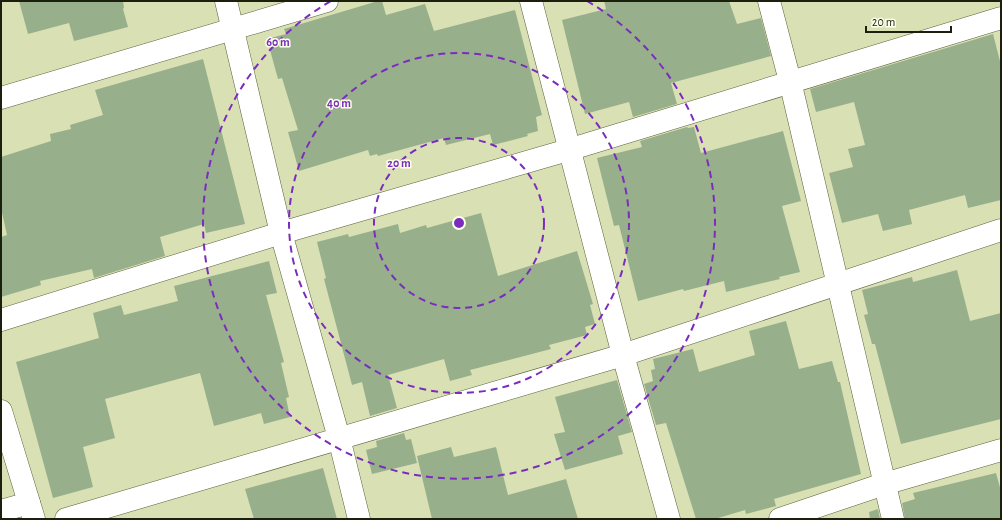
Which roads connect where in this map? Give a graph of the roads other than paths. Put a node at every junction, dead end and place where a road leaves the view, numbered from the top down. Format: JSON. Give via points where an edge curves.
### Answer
{"nodes":[{"id":1,"x":226,"y":1,"type":"edge"},
{"id":2,"x":327,"y":1,"type":"edge"},
{"id":3,"x":531,"y":1,"type":"edge"},
{"id":4,"x":770,"y":1,"type":"edge"},
{"id":5,"x":1001,"y":18,"type":"edge"},
{"id":6,"x":234,"y":30,"type":"junction"},
{"id":7,"x":790,"y":81,"type":"junction"},
{"id":8,"x":1,"y":98,"type":"edge"},
{"id":9,"x":568,"y":150,"type":"junction"},
{"id":10,"x":1001,"y":230,"type":"edge"},
{"id":11,"x":281,"y":233,"type":"junction"},
{"id":12,"x":838,"y":283,"type":"junction"},
{"id":13,"x":1,"y":320,"type":"edge"},
{"id":14,"x":623,"y":355,"type":"junction"},
{"id":15,"x":1,"y":411,"type":"edge"},
{"id":16,"x":339,"y":438,"type":"junction"},
{"id":17,"x":1001,"y":450,"type":"edge"},
{"id":18,"x":884,"y":484,"type":"junction"},
{"id":19,"x":1,"y":511,"type":"edge"},
{"id":20,"x":32,"y":511,"type":"edge"},
{"id":21,"x":66,"y":519,"type":"edge"},
{"id":22,"x":359,"y":519,"type":"edge"},
{"id":23,"x":669,"y":519,"type":"edge"},
{"id":24,"x":780,"y":519,"type":"edge"},
{"id":25,"x":893,"y":519,"type":"edge"}],
"edges":[{"from":1,"to":6,"type":"street"},
{"from":2,"to":6,"type":"street"},
{"from":3,"to":9,"type":"street"},
{"from":4,"to":7,"type":"street"},
{"from":5,"to":7,"type":"street"},
{"from":6,"to":8,"type":"street"},
{"from":6,"to":11,"type":"street"},
{"from":7,"to":9,"type":"street"},
{"from":7,"to":12,"type":"street"},
{"from":9,"to":11,"type":"street"},
{"from":9,"to":14,"type":"street"},
{"from":10,"to":12,"type":"street"},
{"from":11,"to":13,"type":"street"},
{"from":11,"to":16,"type":"street"},
{"from":12,"to":14,"type":"street"},
{"from":12,"to":18,"type":"street"},
{"from":14,"to":16,"type":"street"},
{"from":14,"to":23,"type":"street"},
{"from":15,"to":20,"type":"street"},
{"from":16,"to":21,"type":"street"},
{"from":16,"to":22,"type":"street"},
{"from":17,"to":18,"type":"street"},
{"from":18,"to":24,"type":"street"},
{"from":18,"to":25,"type":"street"},
{"from":19,"to":20,"type":"street"}]}
